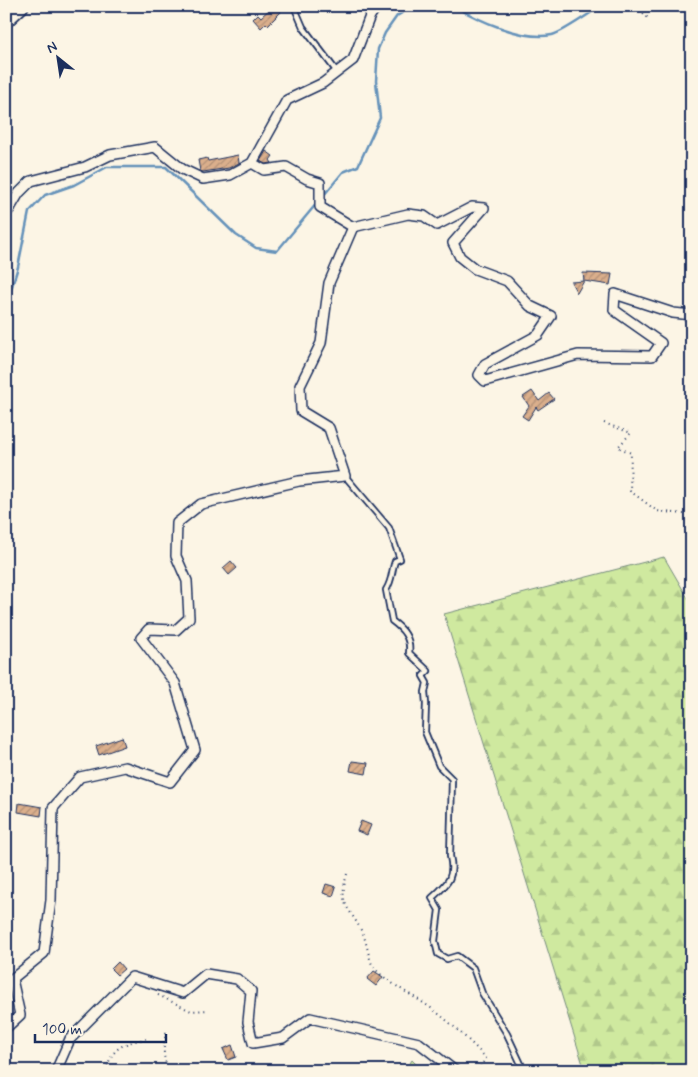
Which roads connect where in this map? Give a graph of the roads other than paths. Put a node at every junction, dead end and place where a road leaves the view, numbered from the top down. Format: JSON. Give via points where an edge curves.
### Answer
{"nodes":[{"id":1,"x":22,"y":6,"type":"edge"},
{"id":2,"x":294,"y":6,"type":"edge"},
{"id":3,"x":377,"y":6,"type":"edge"},
{"id":4,"x":6,"y":21,"type":"edge"},
{"id":5,"x":338,"y":72,"type":"junction"},
{"id":6,"x":252,"y":163,"type":"junction"},
{"id":7,"x":6,"y":212,"type":"edge"},
{"id":8,"x":353,"y":227,"type":"junction"},
{"id":9,"x":692,"y":314,"type":"edge"},
{"id":10,"x":345,"y":476,"type":"junction"},
{"id":11,"x":6,"y":1028,"type":"edge"},
{"id":12,"x":56,"y":1071,"type":"edge"},
{"id":13,"x":455,"y":1071,"type":"edge"},
{"id":14,"x":517,"y":1071,"type":"edge"}],
"edges":[{"from":1,"to":4,"type":"main road"},
{"from":2,"to":5,"type":"lane","via":[[303,27]]},
{"from":3,"to":5,"type":"street","via":[[353,60]]},
{"from":5,"to":6,"type":"street","via":[[287,100]]},
{"from":6,"to":7,"type":"street","via":[[230,175],[203,179],[182,169],[156,147],[145,148],[110,155],[85,167],[31,181]]},
{"from":6,"to":8,"type":"street","via":[[264,170],[286,167],[320,183],[320,207]]},
{"from":8,"to":9,"type":"street","via":[[408,214],[424,216],[437,225],[472,207],[484,208],[453,243],[460,257],[475,270],[507,281],[530,306],[551,316],[538,335],[485,364],[479,375],[485,381],[578,355],[652,356],[660,343],[614,310],[615,294],[673,313]]},
{"from":8,"to":10,"type":"street","via":[[329,283],[321,343],[300,386],[301,410],[329,428]]},
{"from":10,"to":11,"type":"street","via":[[299,481],[201,504],[176,523],[176,556],[187,581],[189,618],[176,630],[149,629],[141,638],[175,683],[195,750],[170,782],[124,767],[80,777],[53,808],[52,900],[44,953],[12,979],[20,1015]]},
{"from":10,"to":14,"type":"lane","via":[[394,538],[400,559],[395,561],[392,580],[386,590],[392,621],[401,628],[410,644],[410,653],[428,671],[423,676],[427,683],[425,732],[439,766],[452,779],[452,868],[448,882],[432,898],[439,910],[435,941],[438,954],[447,959],[457,956],[473,968],[482,993],[521,1064]]},
{"from":12,"to":13,"type":"street","via":[[70,1039],[132,977],[183,993],[206,974],[237,979],[252,991],[248,1022],[253,1044],[283,1038],[310,1018],[418,1043]]}]}
